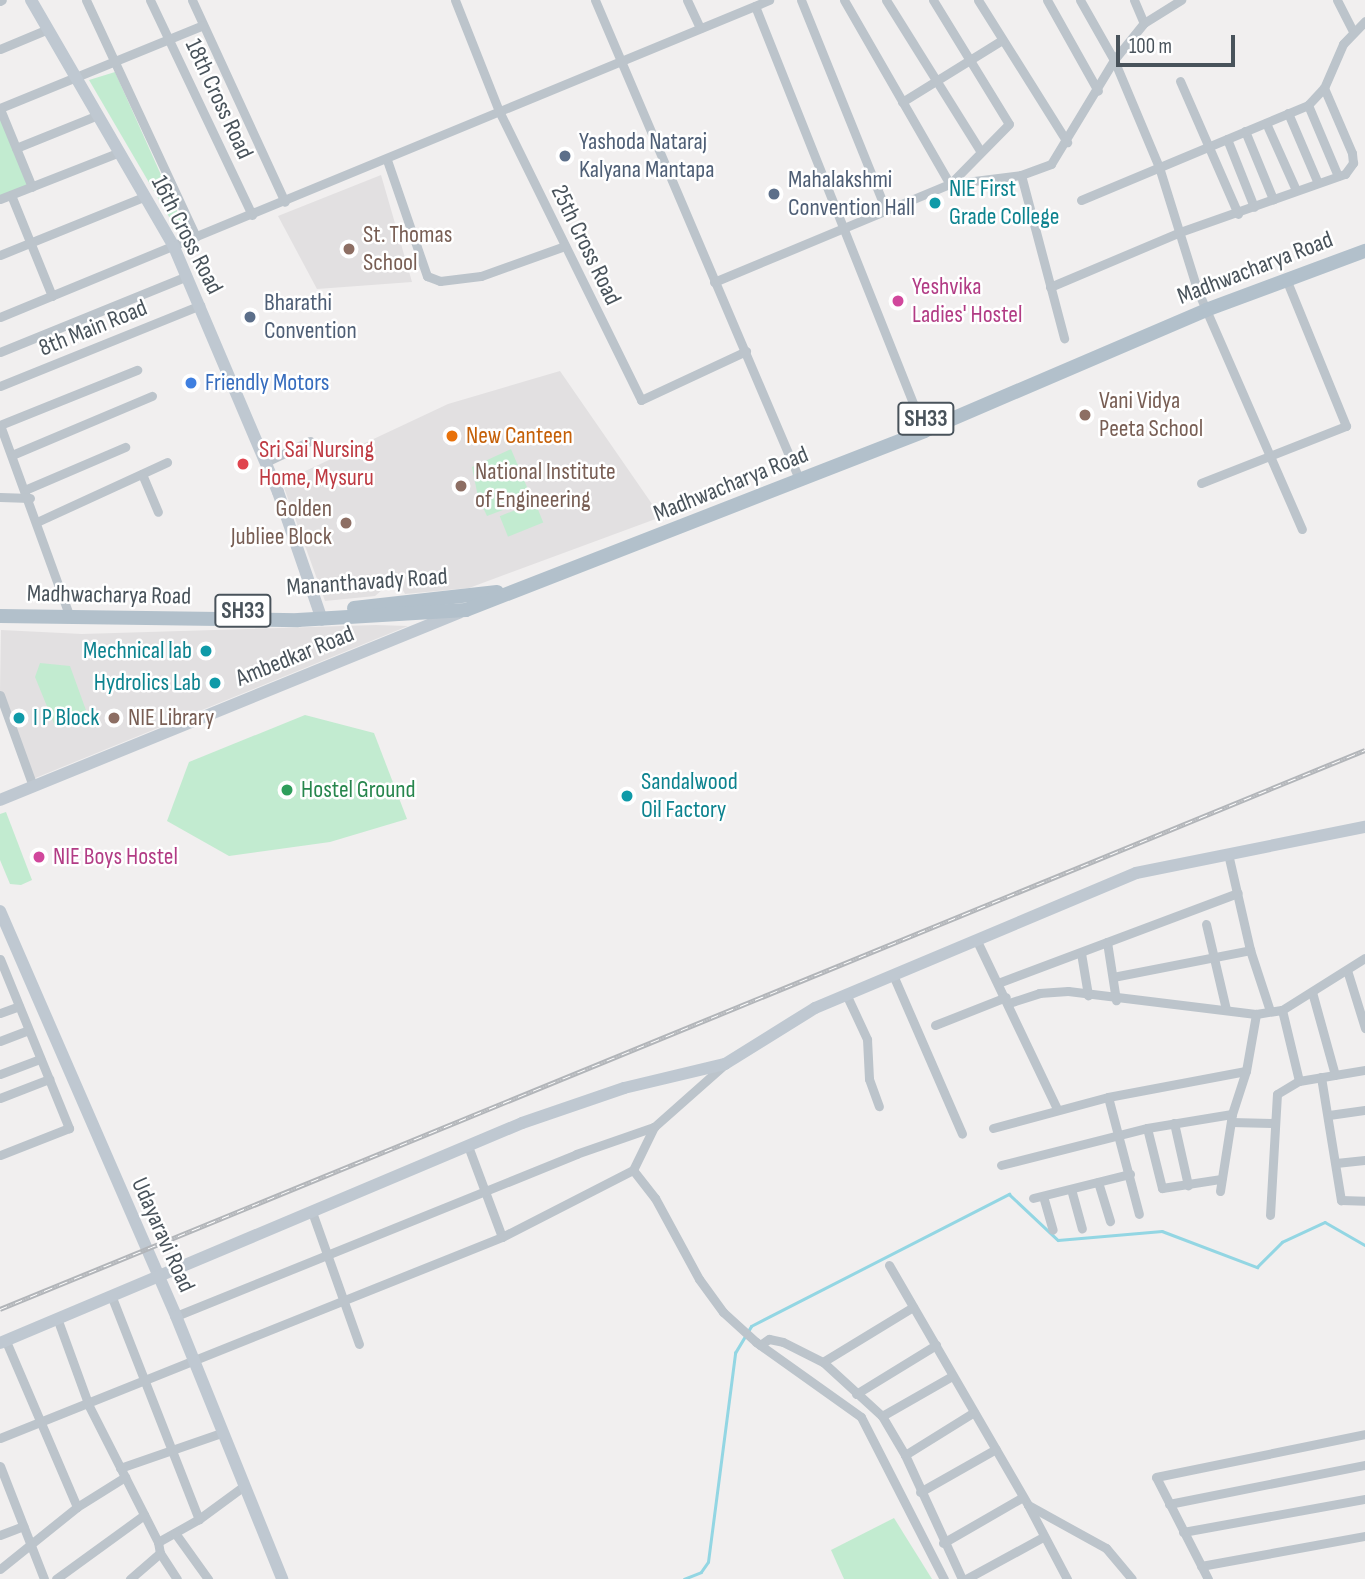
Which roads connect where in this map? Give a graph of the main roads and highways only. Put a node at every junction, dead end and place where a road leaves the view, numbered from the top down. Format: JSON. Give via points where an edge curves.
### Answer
{"nodes":[{"id":1,"x":1365,"y":243,"type":"edge"},
{"id":2,"x":1365,"y":251,"type":"edge"},
{"id":3,"x":1204,"y":306,"type":"junction"},
{"id":4,"x":799,"y":476,"type":"junction"},
{"id":5,"x":486,"y":595,"type":"joint"},
{"id":6,"x":0,"y":607,"type":"edge"},
{"id":7,"x":69,"y":613,"type":"junction"},
{"id":8,"x":321,"y":615,"type":"junction"},
{"id":9,"x":0,"y":616,"type":"edge"}],
"edges":[{"from":1,"to":3,"type":"main road","name":"Madhwacharya Road","number":"SH33"},
{"from":2,"to":3,"type":"main road","name":"Madhwacharya Road"},
{"from":3,"to":4,"type":"main road","name":"Madhwacharya Road","number":"SH33"},
{"from":4,"to":5,"type":"main road","name":"Madhwacharya Road","number":"SH33"},
{"from":4,"to":8,"type":"main road","name":"Madhwacharya Road","via":[[466,610]]},
{"from":5,"to":8,"type":"main road","name":"Mananthavady Road","number":"SH33"},
{"from":6,"to":7,"type":"main road","name":"Mananthavady Road","number":"SH33"},
{"from":7,"to":8,"type":"main road","name":"Mananthavady Road","number":"SH33"},
{"from":7,"to":9,"type":"main road","name":"Madhwacharya Road"}]}
